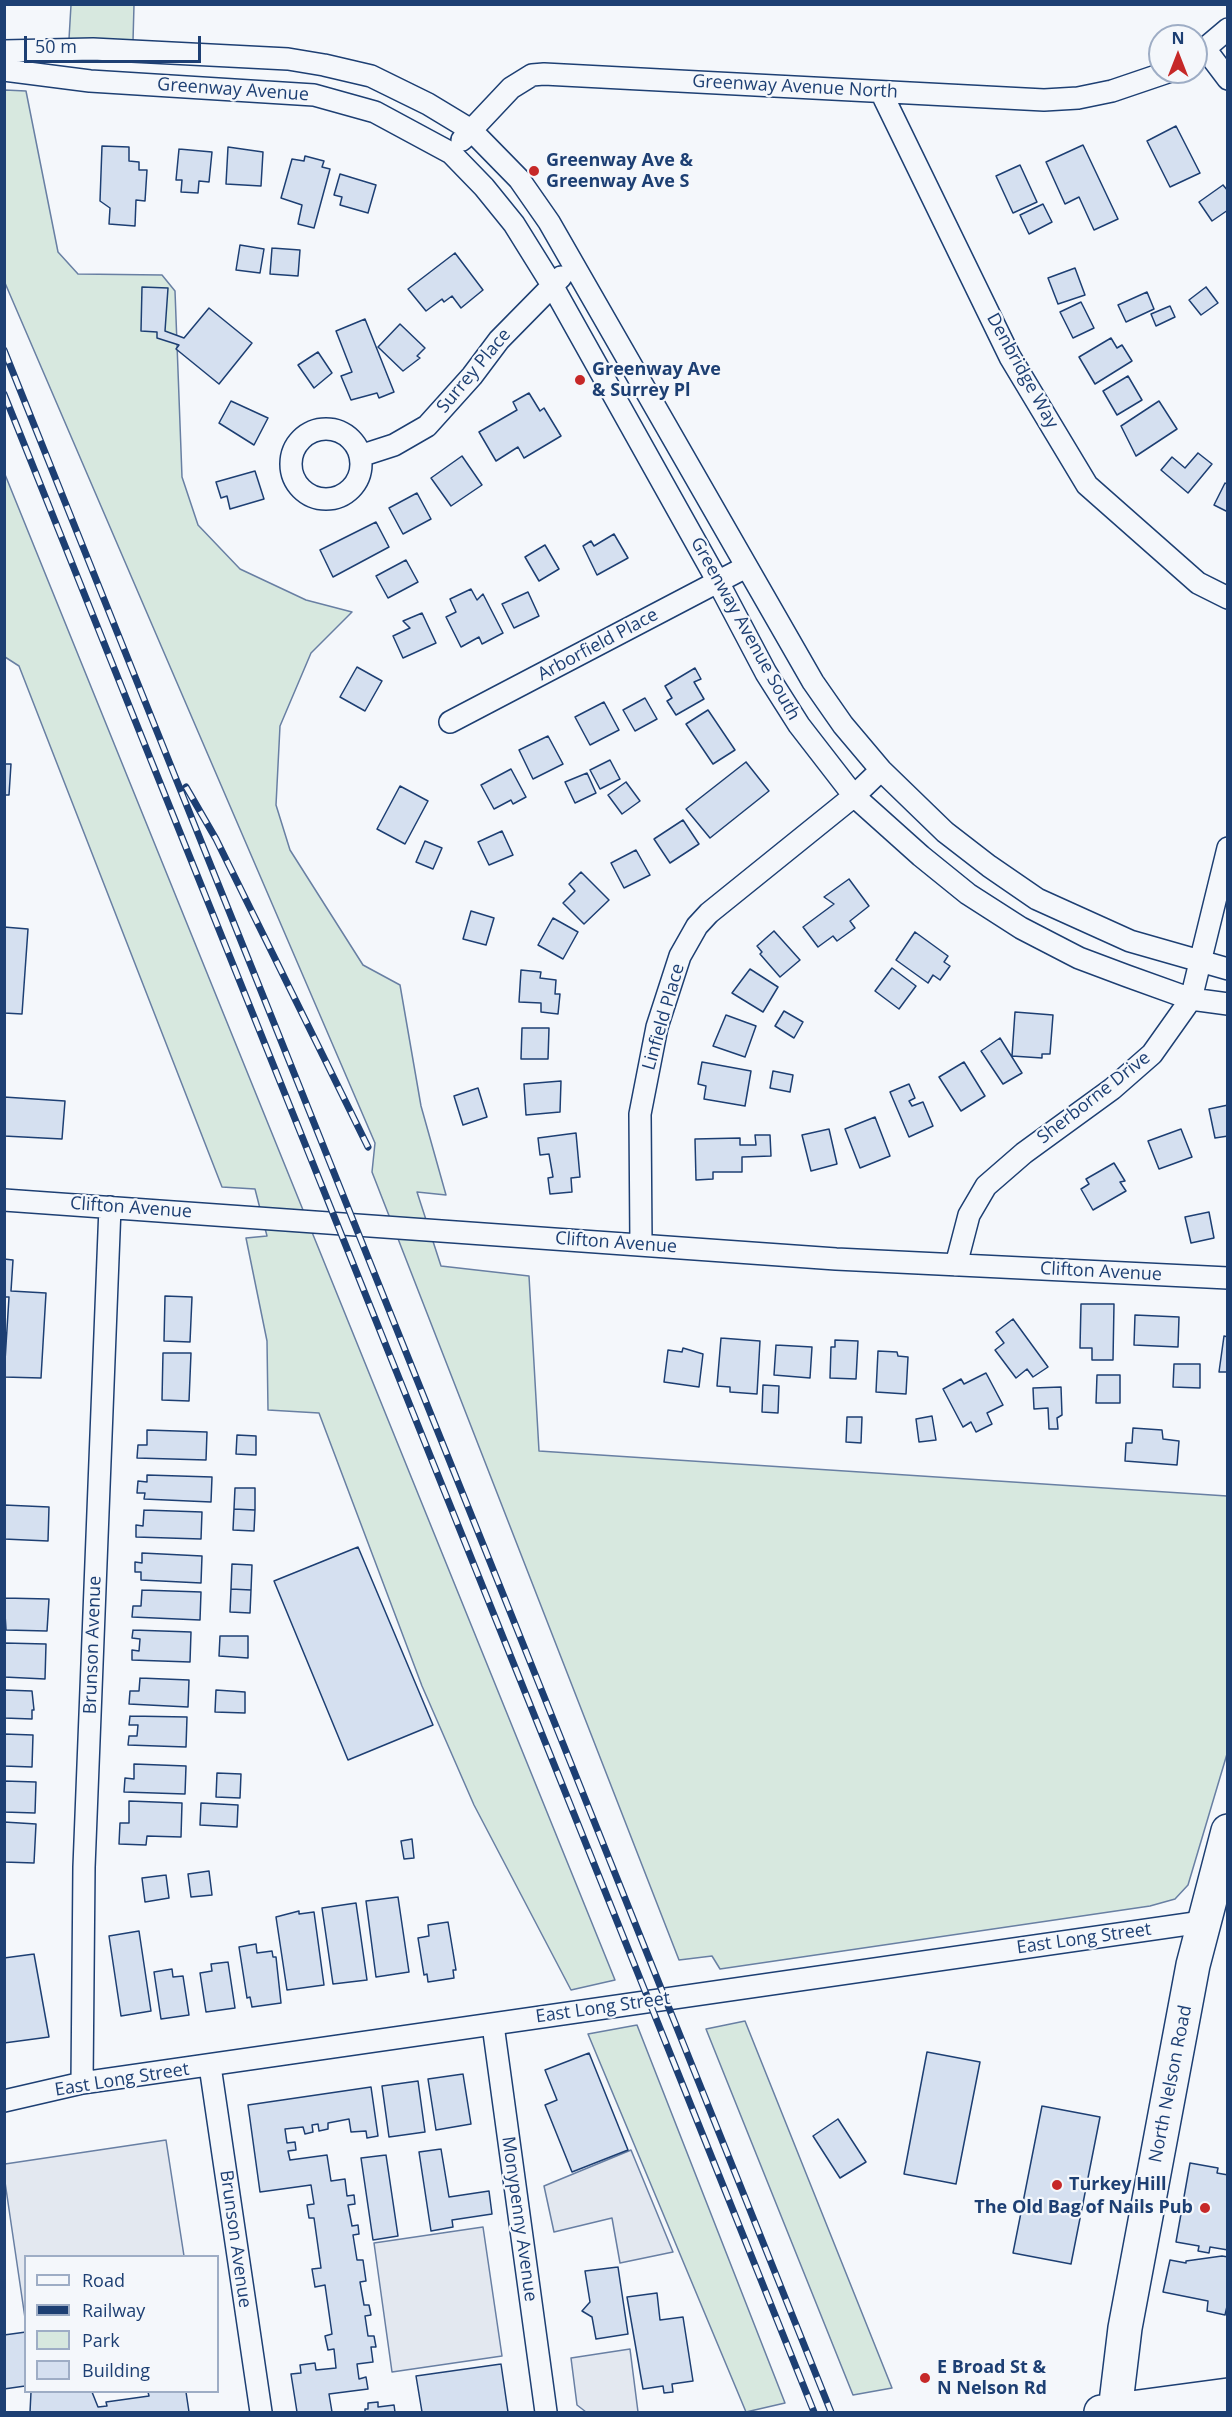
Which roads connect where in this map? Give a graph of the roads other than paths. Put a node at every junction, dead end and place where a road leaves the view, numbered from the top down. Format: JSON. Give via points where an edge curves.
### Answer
{"nodes":[{"id":1,"x":1227,"y":29,"type":"edge"},
{"id":2,"x":1208,"y":47,"type":"edge"},
{"id":3,"x":4,"y":51,"type":"edge"},
{"id":4,"x":1208,"y":60,"type":"edge"},
{"id":5,"x":4,"y":70,"type":"edge"},
{"id":6,"x":1148,"y":79,"type":"edge"},
{"id":7,"x":1227,"y":79,"type":"edge"},
{"id":8,"x":881,"y":92,"type":"junction"},
{"id":9,"x":471,"y":130,"type":"junction"},
{"id":10,"x":451,"y":153,"type":"junction"},
{"id":11,"x":575,"y":265,"type":"junction"},
{"id":12,"x":552,"y":285,"type":"junction"},
{"id":13,"x":360,"y":456,"type":"dead end"},
{"id":14,"x":746,"y":567,"type":"junction"},
{"id":15,"x":718,"y":582,"type":"junction"},
{"id":16,"x":1227,"y":598,"type":"edge"},
{"id":17,"x":450,"y":722,"type":"dead end"},
{"id":18,"x":881,"y":770,"type":"junction"},
{"id":19,"x":854,"y":796,"type":"junction"},
{"id":20,"x":1227,"y":848,"type":"edge"},
{"id":21,"x":1200,"y":962,"type":"junction"},
{"id":22,"x":1227,"y":969,"type":"edge"},
{"id":23,"x":1191,"y":999,"type":"junction"},
{"id":24,"x":1227,"y":1004,"type":"edge"},
{"id":25,"x":4,"y":1200,"type":"edge"},
{"id":26,"x":110,"y":1207,"type":"junction"},
{"id":27,"x":641,"y":1244,"type":"junction"},
{"id":28,"x":956,"y":1265,"type":"junction"},
{"id":29,"x":1227,"y":1278,"type":"edge"},
{"id":30,"x":1227,"y":1831,"type":"edge"},
{"id":31,"x":1202,"y":1922,"type":"junction"},
{"id":32,"x":493,"y":2025,"type":"junction"},
{"id":33,"x":210,"y":2066,"type":"junction"},
{"id":34,"x":82,"y":2083,"type":"junction"},
{"id":35,"x":4,"y":2101,"type":"edge"},
{"id":36,"x":1227,"y":2395,"type":"edge"},
{"id":37,"x":261,"y":2412,"type":"edge"},
{"id":38,"x":546,"y":2412,"type":"edge"},
{"id":39,"x":1108,"y":2412,"type":"edge"}],
"edges":[{"from":1,"to":2,"type":"street"},
{"from":3,"to":9,"type":"street","name":"Greenway Avenue","via":[[93,49],[324,65],[370,76]]},
{"from":4,"to":7,"type":"street"},
{"from":5,"to":10,"type":"street","name":"Greenway Avenue","via":[[90,81],[314,95],[375,112]]},
{"from":6,"to":8,"type":"street","name":"Greenway Avenue North","via":[[1078,98],[1010,100]]},
{"from":8,"to":9,"type":"street","name":"Greenway Avenue North","via":[[532,75],[511,88]]},
{"from":8,"to":16,"type":"street","name":"Denbridge Way","via":[[1010,357],[1087,485],[1198,583]]},
{"from":9,"to":10,"type":"street","name":"Greenway Avenue North"},
{"from":9,"to":11,"type":"street","name":"Greenway Avenue South","via":[[519,179]]},
{"from":10,"to":12,"type":"street","name":"Greenway Avenue South","via":[[514,224]]},
{"from":11,"to":12,"type":"street","name":"Surrey Place"},
{"from":11,"to":14,"type":"street","name":"Greenway Avenue South"},
{"from":12,"to":13,"type":"street","name":"Surrey Place","via":[[499,340],[427,426],[394,445]]},
{"from":12,"to":15,"type":"street","name":"Greenway Avenue South"},
{"from":14,"to":15,"type":"street","name":"Arborfield Place"},
{"from":14,"to":18,"type":"street","name":"Greenway Avenue South","via":[[813,682]]},
{"from":15,"to":17,"type":"street","name":"Arborfield Place"},
{"from":15,"to":19,"type":"street","name":"Greenway Avenue South","via":[[788,707]]},
{"from":18,"to":19,"type":"street","name":"Linfield Place"},
{"from":18,"to":21,"type":"street","name":"Greenway Avenue South","via":[[945,832],[1037,898],[1130,941]]},
{"from":19,"to":23,"type":"street","name":"Greenway Avenue South","via":[[968,894],[1021,928],[1079,958]]},
{"from":19,"to":27,"type":"street","name":"Linfield Place","via":[[709,913],[680,956],[657,1027],[640,1114]]},
{"from":20,"to":21,"type":"street","name":"Sherborne Drive"},
{"from":21,"to":22,"type":"street","name":"Greenway Avenue South"},
{"from":21,"to":23,"type":"street","name":"Sherborne Drive"},
{"from":23,"to":24,"type":"street","name":"Greenway Avenue South"},
{"from":23,"to":28,"type":"street","name":"Sherborne Drive","via":[[1152,1054],[986,1186],[969,1215]]},
{"from":25,"to":26,"type":"street","name":"Clifton Avenue"},
{"from":26,"to":27,"type":"street","name":"Clifton Avenue"},
{"from":26,"to":34,"type":"street","name":"Brunson Avenue","via":[[84,1867]]},
{"from":27,"to":28,"type":"street","name":"Clifton Avenue"},
{"from":28,"to":29,"type":"street","name":"Clifton Avenue"},
{"from":30,"to":31,"type":"main road","name":"North Nelson Road"},
{"from":31,"to":32,"type":"street","name":"East Long Street"},
{"from":31,"to":39,"type":"main road","name":"North Nelson Road"},
{"from":32,"to":33,"type":"street","name":"East Long Street"},
{"from":32,"to":38,"type":"street","name":"Monypenny Avenue"},
{"from":33,"to":34,"type":"street","name":"East Long Street"},
{"from":33,"to":37,"type":"street","name":"Brunson Avenue"},
{"from":34,"to":35,"type":"street","name":"East Long Street"},
{"from":36,"to":39,"type":"main road"}]}
